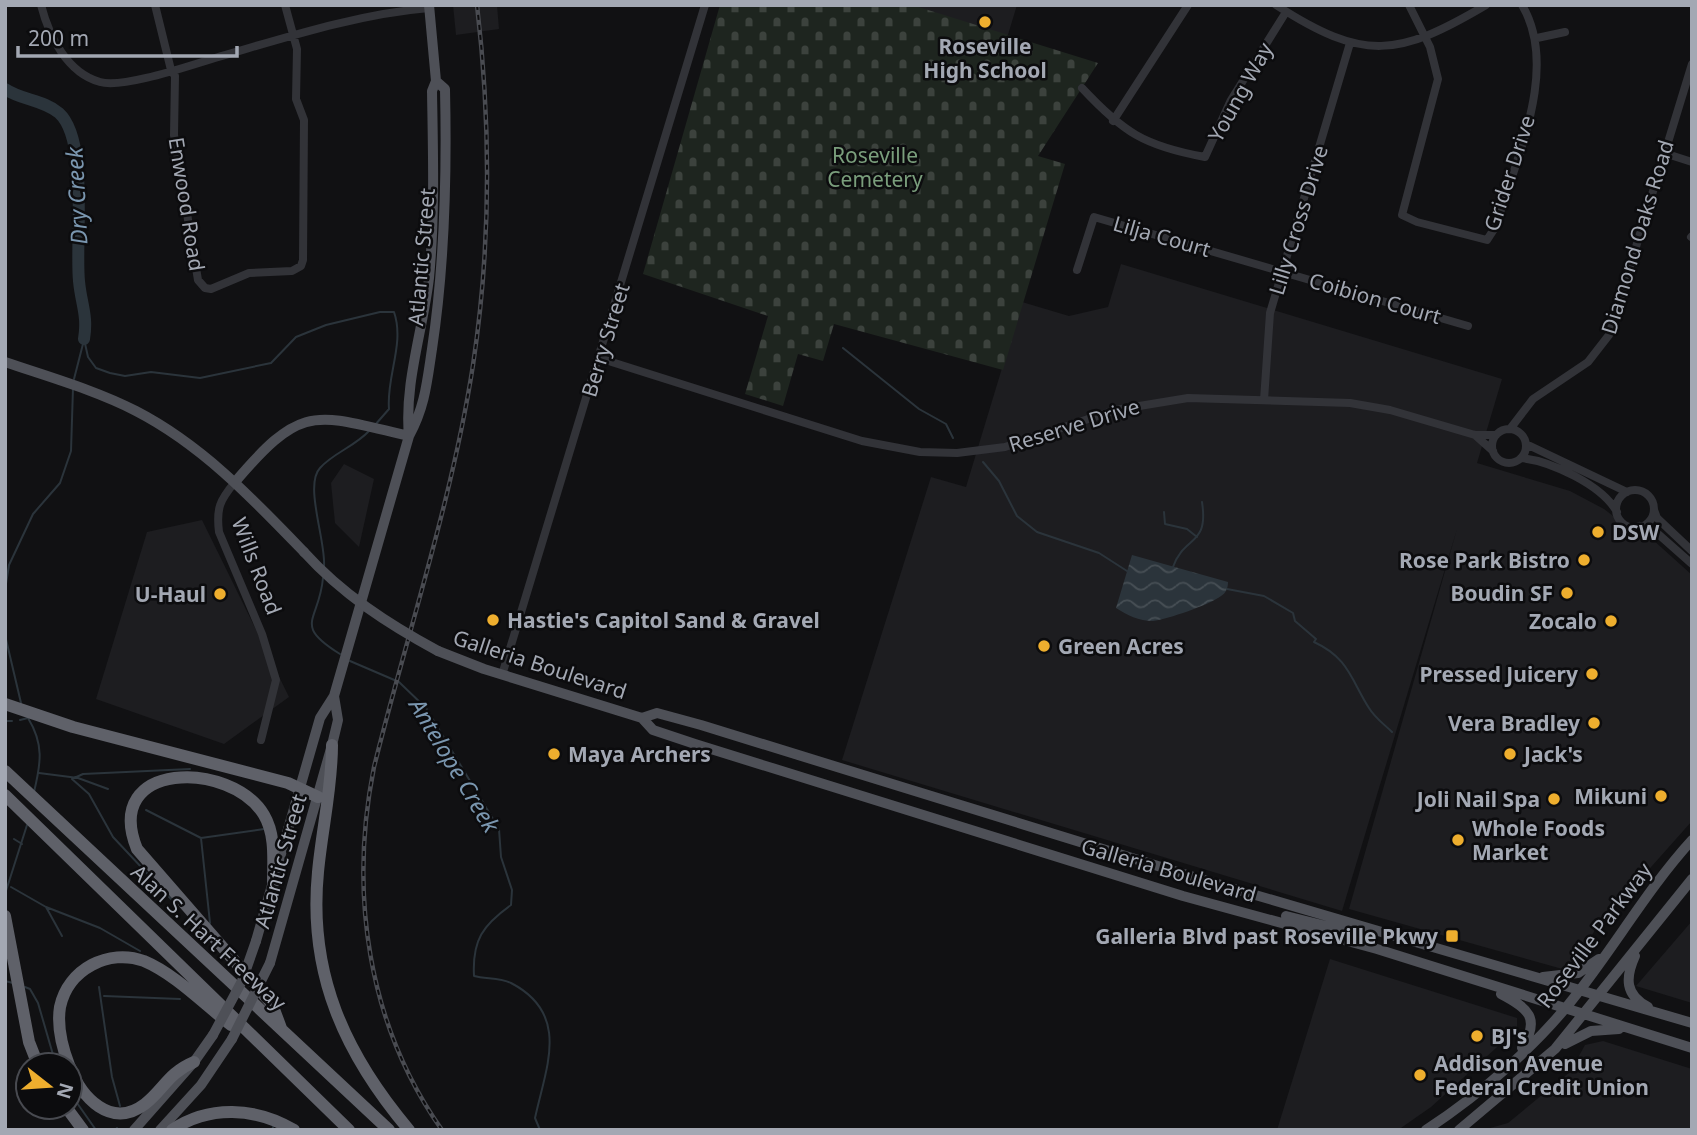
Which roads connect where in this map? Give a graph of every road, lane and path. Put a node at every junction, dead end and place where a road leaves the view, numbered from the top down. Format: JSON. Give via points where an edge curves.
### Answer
{"nodes":[{"id":1,"x":41,"y":5,"type":"edge"},
{"id":2,"x":155,"y":5,"type":"edge"},
{"id":3,"x":285,"y":5,"type":"edge"},
{"id":4,"x":705,"y":5,"type":"edge"},
{"id":5,"x":1188,"y":5,"type":"edge"},
{"id":6,"x":1276,"y":5,"type":"edge"},
{"id":7,"x":1409,"y":5,"type":"edge"},
{"id":8,"x":1486,"y":5,"type":"edge"},
{"id":9,"x":1522,"y":5,"type":"edge"},
{"id":10,"x":429,"y":6,"type":"edge"},
{"id":11,"x":1286,"y":12,"type":"junction"},
{"id":12,"x":1565,"y":32,"type":"dead end"},
{"id":13,"x":293,"y":36,"type":"junction"},
{"id":14,"x":1425,"y":38,"type":"junction"},
{"id":15,"x":1537,"y":38,"type":"junction"},
{"id":16,"x":1350,"y":43,"type":"junction"},
{"id":17,"x":1692,"y":64,"type":"edge"},
{"id":18,"x":171,"y":70,"type":"junction"},
{"id":19,"x":436,"y":81,"type":"junction"},
{"id":20,"x":1082,"y":89,"type":"dead end"},
{"id":21,"x":1113,"y":121,"type":"junction"},
{"id":22,"x":1664,"y":153,"type":"junction"},
{"id":23,"x":1692,"y":162,"type":"edge"},
{"id":24,"x":434,"y":168,"type":"junction"},
{"id":25,"x":442,"y":264,"type":"junction"},
{"id":26,"x":1077,"y":270,"type":"dead end"},
{"id":27,"x":1282,"y":271,"type":"junction"},
{"id":28,"x":1468,"y":326,"type":"dead end"},
{"id":29,"x":599,"y":358,"type":"junction"},
{"id":30,"x":5,"y":362,"type":"edge"},
{"id":31,"x":1264,"y":400,"type":"junction"},
{"id":32,"x":1521,"y":416,"type":"junction"},
{"id":33,"x":1510,"y":429,"type":"junction"},
{"id":34,"x":1520,"y":432,"type":"junction"},
{"id":35,"x":1475,"y":435,"type":"junction"},
{"id":36,"x":1496,"y":435,"type":"junction"},
{"id":37,"x":409,"y":436,"type":"junction"},
{"id":38,"x":1526,"y":444,"type":"junction"},
{"id":39,"x":1493,"y":452,"type":"junction"},
{"id":40,"x":1521,"y":458,"type":"junction"},
{"id":41,"x":236,"y":482,"type":"junction"},
{"id":42,"x":1627,"y":492,"type":"junction"},
{"id":43,"x":1654,"y":509,"type":"junction"},
{"id":44,"x":1617,"y":512,"type":"junction"},
{"id":45,"x":1640,"y":527,"type":"junction"},
{"id":46,"x":1692,"y":551,"type":"edge"},
{"id":47,"x":1692,"y":564,"type":"edge"},
{"id":48,"x":502,"y":675,"type":"junction"},
{"id":49,"x":334,"y":696,"type":"junction"},
{"id":50,"x":5,"y":704,"type":"edge"},
{"id":51,"x":642,"y":718,"type":"junction"},
{"id":52,"x":261,"y":740,"type":"dead end"},
{"id":53,"x":332,"y":745,"type":"junction"},
{"id":54,"x":5,"y":771,"type":"edge"},
{"id":55,"x":300,"y":789,"type":"junction"},
{"id":56,"x":5,"y":796,"type":"edge"},
{"id":57,"x":318,"y":797,"type":"junction"},
{"id":58,"x":1692,"y":840,"type":"edge"},
{"id":59,"x":1692,"y":879,"type":"edge"},
{"id":60,"x":273,"y":884,"type":"junction"},
{"id":61,"x":5,"y":916,"type":"edge"},
{"id":62,"x":1255,"y":916,"type":"junction"},
{"id":63,"x":1657,"y":922,"type":"junction"},
{"id":64,"x":1357,"y":926,"type":"junction"},
{"id":65,"x":1625,"y":931,"type":"junction"},
{"id":66,"x":1520,"y":974,"type":"junction"},
{"id":67,"x":1473,"y":981,"type":"junction"},
{"id":68,"x":1580,"y":991,"type":"junction"},
{"id":69,"x":1600,"y":997,"type":"junction"},
{"id":70,"x":1565,"y":1009,"type":"junction"},
{"id":71,"x":1585,"y":1015,"type":"junction"},
{"id":72,"x":1686,"y":1021,"type":"edge"},
{"id":73,"x":282,"y":1032,"type":"junction"},
{"id":74,"x":1644,"y":1033,"type":"junction"},
{"id":75,"x":1692,"y":1048,"type":"edge"},
{"id":76,"x":34,"y":1051,"type":"edge"},
{"id":77,"x":66,"y":1051,"type":"edge"},
{"id":78,"x":194,"y":1062,"type":"junction"},
{"id":79,"x":1541,"y":1063,"type":"junction"},
{"id":80,"x":283,"y":1065,"type":"junction"},
{"id":81,"x":1504,"y":1068,"type":"junction"},
{"id":82,"x":84,"y":1094,"type":"edge"},
{"id":83,"x":134,"y":1130,"type":"edge"},
{"id":84,"x":160,"y":1130,"type":"edge"},
{"id":85,"x":172,"y":1130,"type":"edge"},
{"id":86,"x":293,"y":1130,"type":"edge"},
{"id":87,"x":349,"y":1130,"type":"edge"},
{"id":88,"x":389,"y":1130,"type":"edge"},
{"id":89,"x":409,"y":1130,"type":"edge"},
{"id":90,"x":1426,"y":1130,"type":"edge"},
{"id":91,"x":1459,"y":1130,"type":"edge"}],
"edges":[{"from":1,"to":18,"type":"street","via":[[54,44],[91,78],[108,84]]},
{"from":2,"to":18,"type":"street"},
{"from":3,"to":13,"type":"street"},
{"from":4,"to":29,"type":"street","name":"Berry Street"},
{"from":5,"to":21,"type":"street"},
{"from":6,"to":11,"type":"street"},
{"from":7,"to":14,"type":"street"},
{"from":8,"to":14,"type":"street"},
{"from":9,"to":15,"type":"street","name":"Grider Drive"},
{"from":10,"to":13,"type":"street"},
{"from":10,"to":19,"type":"main road","name":"Atlantic Street"},
{"from":11,"to":16,"type":"street","via":[[1319,32]]},
{"from":11,"to":21,"type":"street","name":"Young Way","via":[[1231,100],[1205,157],[1139,139]]},
{"from":12,"to":15,"type":"street"},
{"from":13,"to":18,"type":"street"},
{"from":13,"to":18,"type":"street","name":"Enwood Road","via":[[296,99],[304,120],[303,260],[292,271],[249,273],[211,289],[198,281],[174,135],[175,76]]},
{"from":14,"to":15,"type":"street","name":"Grider Drive","via":[[1436,68],[1437,88],[1402,215],[1487,240],[1496,226],[1537,84]]},
{"from":14,"to":16,"type":"street","via":[[1389,46]]},
{"from":16,"to":27,"type":"street","name":"Lilly Cross Drive"},
{"from":17,"to":22,"type":"street","name":"Diamond Oaks Road"},
{"from":19,"to":24,"type":"main road","name":"Atlantic Street","via":[[432,91]]},
{"from":19,"to":25,"type":"main road","name":"Atlantic Street","via":[[445,89]]},
{"from":20,"to":21,"type":"street","name":"Young Way"},
{"from":22,"to":23,"type":"street"},
{"from":22,"to":32,"type":"street","name":"Diamond Oaks Road","via":[[1604,344],[1588,362],[1533,398]]},
{"from":24,"to":25,"type":"main road","via":[[441,179],[437,252]]},
{"from":24,"to":37,"type":"main road","name":"Atlantic Street","via":[[429,276],[407,409]]},
{"from":25,"to":37,"type":"main road","name":"Atlantic Street","via":[[422,413]]},
{"from":26,"to":27,"type":"street","name":"Lilja Court","via":[[1094,218]]},
{"from":27,"to":28,"type":"street","name":"Coibion Court"},
{"from":27,"to":31,"type":"street","name":"Lilly Cross Drive","via":[[1267,325]]},
{"from":29,"to":31,"type":"street","name":"Reserve Drive","via":[[862,440],[933,453],[1017,444],[1115,410],[1164,400]]},
{"from":29,"to":48,"type":"street","name":"Berry Street"},
{"from":30,"to":41,"type":"main road","name":"Galleria Boulevard","via":[[134,410],[163,426]]},
{"from":31,"to":35,"type":"street","name":"Reserve Drive","via":[[1378,408]]},
{"from":32,"to":33,"type":"street","name":"Diamond Oaks Road"},
{"from":32,"to":34,"type":"street"},
{"from":33,"to":34,"type":"street"},
{"from":33,"to":36,"type":"street"},
{"from":34,"to":38,"type":"street"},
{"from":35,"to":36,"type":"street","name":"Reserve Drive"},
{"from":35,"to":39,"type":"street","name":"Reserve Drive"},
{"from":36,"to":39,"type":"street"},
{"from":37,"to":41,"type":"main road","name":"Wills Road","via":[[330,418],[296,425],[279,436]]},
{"from":37,"to":49,"type":"main road","name":"Atlantic Street"},
{"from":38,"to":40,"type":"street"},
{"from":38,"to":42,"type":"street"},
{"from":39,"to":40,"type":"street","via":[[1506,463]]},
{"from":40,"to":44,"type":"street","via":[[1594,489]]},
{"from":41,"to":48,"type":"main road","name":"Galleria Boulevard","bridge":true,"via":[[322,572],[376,615],[438,650]]},
{"from":41,"to":52,"type":"street","name":"Wills Road","via":[[219,501],[216,515],[276,680]]},
{"from":42,"to":43,"type":"street","via":[[1646,493]]},
{"from":42,"to":44,"type":"street","via":[[1619,500]]},
{"from":43,"to":45,"type":"street","via":[[1650,520]]},
{"from":43,"to":46,"type":"street","via":[[1657,518]]},
{"from":44,"to":45,"type":"street","via":[[1625,524]]},
{"from":45,"to":47,"type":"street","via":[[1653,530]]},
{"from":48,"to":51,"type":"main road","name":"Galleria Boulevard"},
{"from":49,"to":53,"type":"main road","name":"Atlantic Street","via":[[338,720]]},
{"from":49,"to":55,"type":"main road","name":"Atlantic Street","via":[[320,718]]},
{"from":50,"to":55,"type":"highway"},
{"from":51,"to":62,"type":"main road","name":"Galleria Boulevard","via":[[653,730],[695,744]]},
{"from":51,"to":64,"type":"main road","name":"Galleria Boulevard","via":[[657,713],[701,725]]},
{"from":53,"to":57,"type":"main road","name":"Atlantic Street"},
{"from":53,"to":89,"type":"highway","via":[[332,781],[317,891],[325,977],[356,1059]]},
{"from":54,"to":73,"type":"highway","name":"Alan S. Hart Freeway"},
{"from":55,"to":57,"type":"highway"},
{"from":55,"to":60,"type":"main road","name":"Atlantic Street"},
{"from":56,"to":80,"type":"highway","name":"Alan S. Hart Freeway"},
{"from":57,"to":84,"type":"main road","name":"Atlantic Street","bridge":true,"via":[[270,963],[245,1017],[218,1061]]},
{"from":58,"to":65,"type":"main road","name":"Roseville Parkway","via":[[1672,861]]},
{"from":59,"to":63,"type":"main road","name":"Roseville Parkway"},
{"from":60,"to":73,"type":"highway","via":[[269,825],[244,794],[219,784],[169,776],[152,782],[133,806],[131,828],[137,849],[272,1004]]},
{"from":60,"to":78,"type":"main road","name":"Atlantic Street","bridge":true,"via":[[232,1001]]},
{"from":61,"to":76,"type":"highway"},
{"from":62,"to":64,"type":"main road","via":[[1273,913],[1346,931]]},
{"from":62,"to":67,"type":"main road","name":"Galleria Boulevard"},
{"from":63,"to":69,"type":"main road","name":"Roseville Parkway"},
{"from":63,"to":72,"type":"main road","via":[[1635,957],[1628,985],[1643,1004]]},
{"from":64,"to":66,"type":"main road","name":"Galleria Boulevard"},
{"from":65,"to":66,"type":"main road","via":[[1582,972],[1550,977]]},
{"from":65,"to":68,"type":"main road","name":"Roseville Parkway"},
{"from":66,"to":68,"type":"main road","name":"Galleria Boulevard"},
{"from":67,"to":70,"type":"main road","name":"Galleria Boulevard"},
{"from":67,"to":81,"type":"main road","via":[[1518,1003],[1529,1014],[1528,1036]]},
{"from":68,"to":69,"type":"main road","name":"Galleria Boulevard"},
{"from":68,"to":70,"type":"main road","name":"Roseville Parkway"},
{"from":69,"to":71,"type":"main road","name":"Roseville Parkway"},
{"from":69,"to":72,"type":"main road","name":"Galleria Boulevard"},
{"from":70,"to":71,"type":"main road","name":"Galleria Boulevard"},
{"from":70,"to":81,"type":"main road","name":"Roseville Parkway"},
{"from":71,"to":74,"type":"main road","name":"Galleria Boulevard"},
{"from":71,"to":79,"type":"main road","name":"Roseville Parkway"},
{"from":73,"to":88,"type":"highway","name":"Alan S. Hart Freeway"},
{"from":74,"to":75,"type":"main road","name":"Galleria Boulevard"},
{"from":74,"to":79,"type":"main road","via":[[1591,1031]]},
{"from":77,"to":80,"type":"highway","via":[[60,1026],[63,997],[84,970],[120,957],[162,971]]},
{"from":78,"to":82,"type":"highway","via":[[176,1069],[145,1104],[118,1113],[102,1110]]},
{"from":78,"to":83,"type":"main road","name":"Atlantic Street"},
{"from":79,"to":91,"type":"main road","name":"Roseville Parkway"},
{"from":80,"to":87,"type":"highway","name":"Alan S. Hart Freeway"},
{"from":81,"to":90,"type":"main road","name":"Roseville Parkway"},
{"from":85,"to":86,"type":"highway","via":[[198,1116],[222,1111],[261,1116]]}]}
